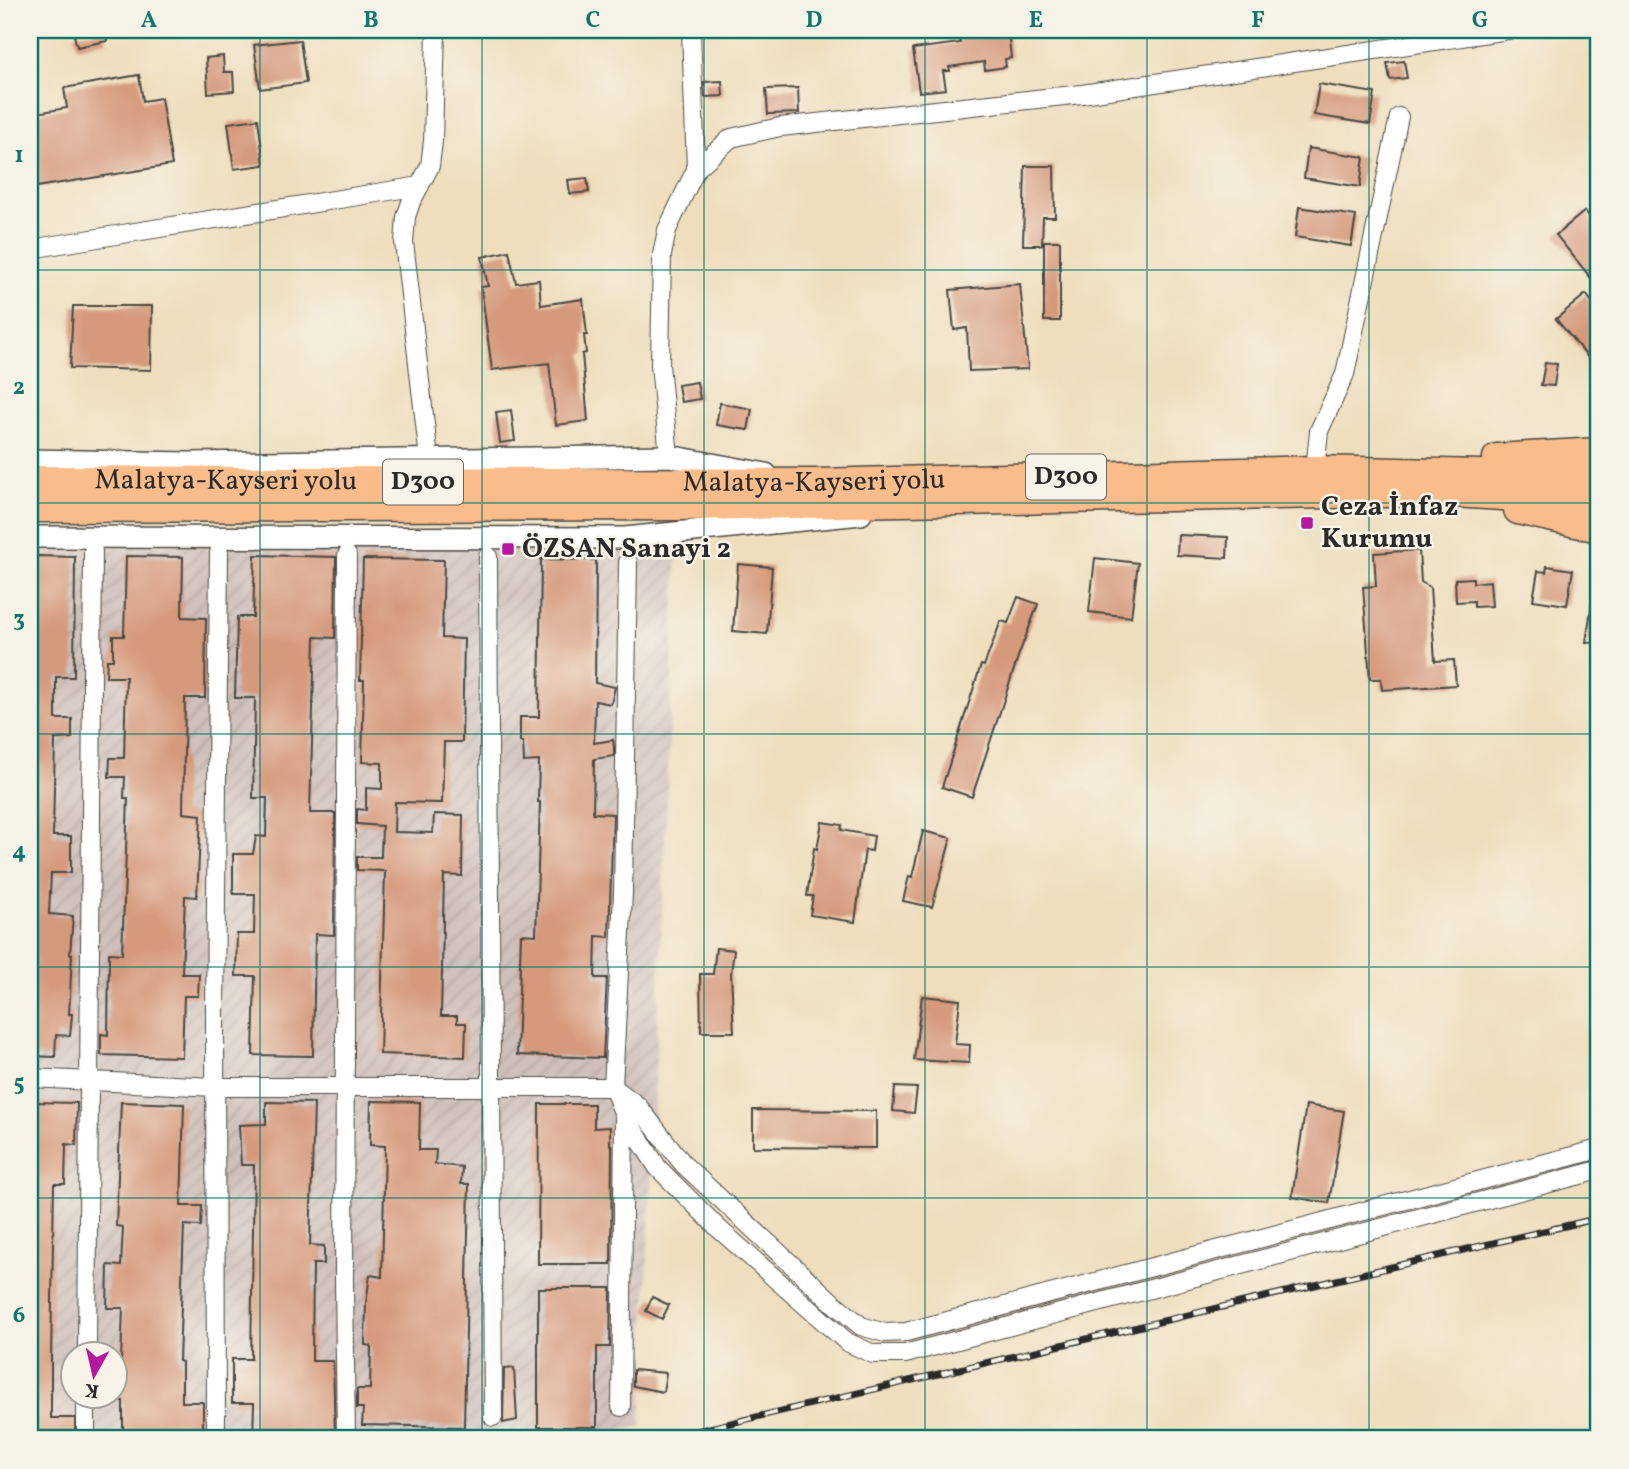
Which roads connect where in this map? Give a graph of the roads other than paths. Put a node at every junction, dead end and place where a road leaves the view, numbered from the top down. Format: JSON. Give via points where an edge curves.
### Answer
{"nodes":[{"id":1,"x":436,"y":30,"type":"edge"},
{"id":2,"x":691,"y":30,"type":"edge"},
{"id":3,"x":1508,"y":30,"type":"edge"},
{"id":4,"x":1399,"y":117,"type":"dead end"},
{"id":5,"x":696,"y":169,"type":"junction"},
{"id":6,"x":420,"y":186,"type":"junction"},
{"id":7,"x":30,"y":249,"type":"edge"},
{"id":8,"x":1599,"y":452,"type":"edge"},
{"id":9,"x":669,"y":456,"type":"junction"},
{"id":10,"x":429,"y":459,"type":"junction"},
{"id":11,"x":30,"y":460,"type":"edge"},
{"id":12,"x":1315,"y":470,"type":"junction"},
{"id":13,"x":30,"y":480,"type":"edge"},
{"id":14,"x":1599,"y":481,"type":"edge"},
{"id":15,"x":817,"y":483,"type":"junction"},
{"id":16,"x":1437,"y":492,"type":"junction"},
{"id":17,"x":1599,"y":502,"type":"edge"},
{"id":18,"x":971,"y":503,"type":"junction"},
{"id":19,"x":30,"y":508,"type":"edge"},
{"id":20,"x":1599,"y":528,"type":"edge"},
{"id":21,"x":30,"y":537,"type":"edge"},
{"id":22,"x":93,"y":551,"type":"dead end"},
{"id":23,"x":219,"y":552,"type":"dead end"},
{"id":24,"x":348,"y":555,"type":"dead end"},
{"id":25,"x":488,"y":556,"type":"dead end"},
{"id":26,"x":628,"y":562,"type":"dead end"},
{"id":27,"x":30,"y":1078,"type":"edge"},
{"id":28,"x":91,"y":1081,"type":"junction"},
{"id":29,"x":492,"y":1086,"type":"junction"},
{"id":30,"x":215,"y":1087,"type":"junction"},
{"id":31,"x":345,"y":1087,"type":"junction"},
{"id":32,"x":613,"y":1087,"type":"junction"},
{"id":33,"x":624,"y":1115,"type":"junction"},
{"id":34,"x":1599,"y":1149,"type":"edge"},
{"id":35,"x":1599,"y":1170,"type":"edge"},
{"id":36,"x":87,"y":1340,"type":"edge"},
{"id":37,"x":621,"y":1408,"type":"dead end"},
{"id":38,"x":86,"y":1410,"type":"edge"},
{"id":39,"x":493,"y":1417,"type":"dead end"},
{"id":40,"x":86,"y":1439,"type":"edge"},
{"id":41,"x":216,"y":1439,"type":"edge"},
{"id":42,"x":346,"y":1439,"type":"edge"}],
"edges":[{"from":1,"to":6,"type":"street","via":[[433,141],[430,166]]},
{"from":2,"to":5,"type":"street"},
{"from":3,"to":5,"type":"street","via":[[1082,94],[780,127],[732,138]]},
{"from":4,"to":12,"type":"street","via":[[1345,374],[1319,431]]},
{"from":5,"to":9,"type":"street","via":[[667,230],[662,255],[660,365]]},
{"from":6,"to":7,"type":"street"},
{"from":6,"to":10,"type":"street","via":[[408,209],[404,242]]},
{"from":8,"to":12,"type":"highway"},
{"from":9,"to":10,"type":"street"},
{"from":9,"to":15,"type":"street"},
{"from":10,"to":11,"type":"street"},
{"from":12,"to":14,"type":"highway","name":"Malatya-Kayseri yolu","number":"D300","via":[[1567,476]]},
{"from":12,"to":15,"type":"highway","name":"Malatya-Kayseri yolu","number":"D300"},
{"from":13,"to":15,"type":"highway","name":"Malatya-Kayseri yolu","number":"D300"},
{"from":16,"to":17,"type":"highway","number":"D300"},
{"from":16,"to":18,"type":"highway","number":"D300"},
{"from":16,"to":20,"type":"highway"},
{"from":18,"to":19,"type":"highway","number":"D300"},
{"from":18,"to":21,"type":"street","via":[[625,538]]},
{"from":22,"to":28,"type":"street"},
{"from":23,"to":30,"type":"street"},
{"from":24,"to":31,"type":"street"},
{"from":25,"to":29,"type":"street"},
{"from":26,"to":32,"type":"street","via":[[623,894]]},
{"from":27,"to":28,"type":"street"},
{"from":28,"to":30,"type":"street"},
{"from":28,"to":36,"type":"street"},
{"from":29,"to":31,"type":"street"},
{"from":29,"to":32,"type":"street"},
{"from":29,"to":39,"type":"street"},
{"from":30,"to":31,"type":"street"},
{"from":30,"to":41,"type":"street"},
{"from":31,"to":42,"type":"street"},
{"from":32,"to":33,"type":"street"},
{"from":32,"to":34,"type":"street","via":[[638,1106],[684,1165],[831,1301],[861,1326],[885,1333],[906,1332]]},
{"from":33,"to":35,"type":"street","via":[[658,1168],[719,1229],[847,1342],[873,1354],[905,1354]]},
{"from":33,"to":37,"type":"street"},
{"from":38,"to":40,"type":"street"}]}
